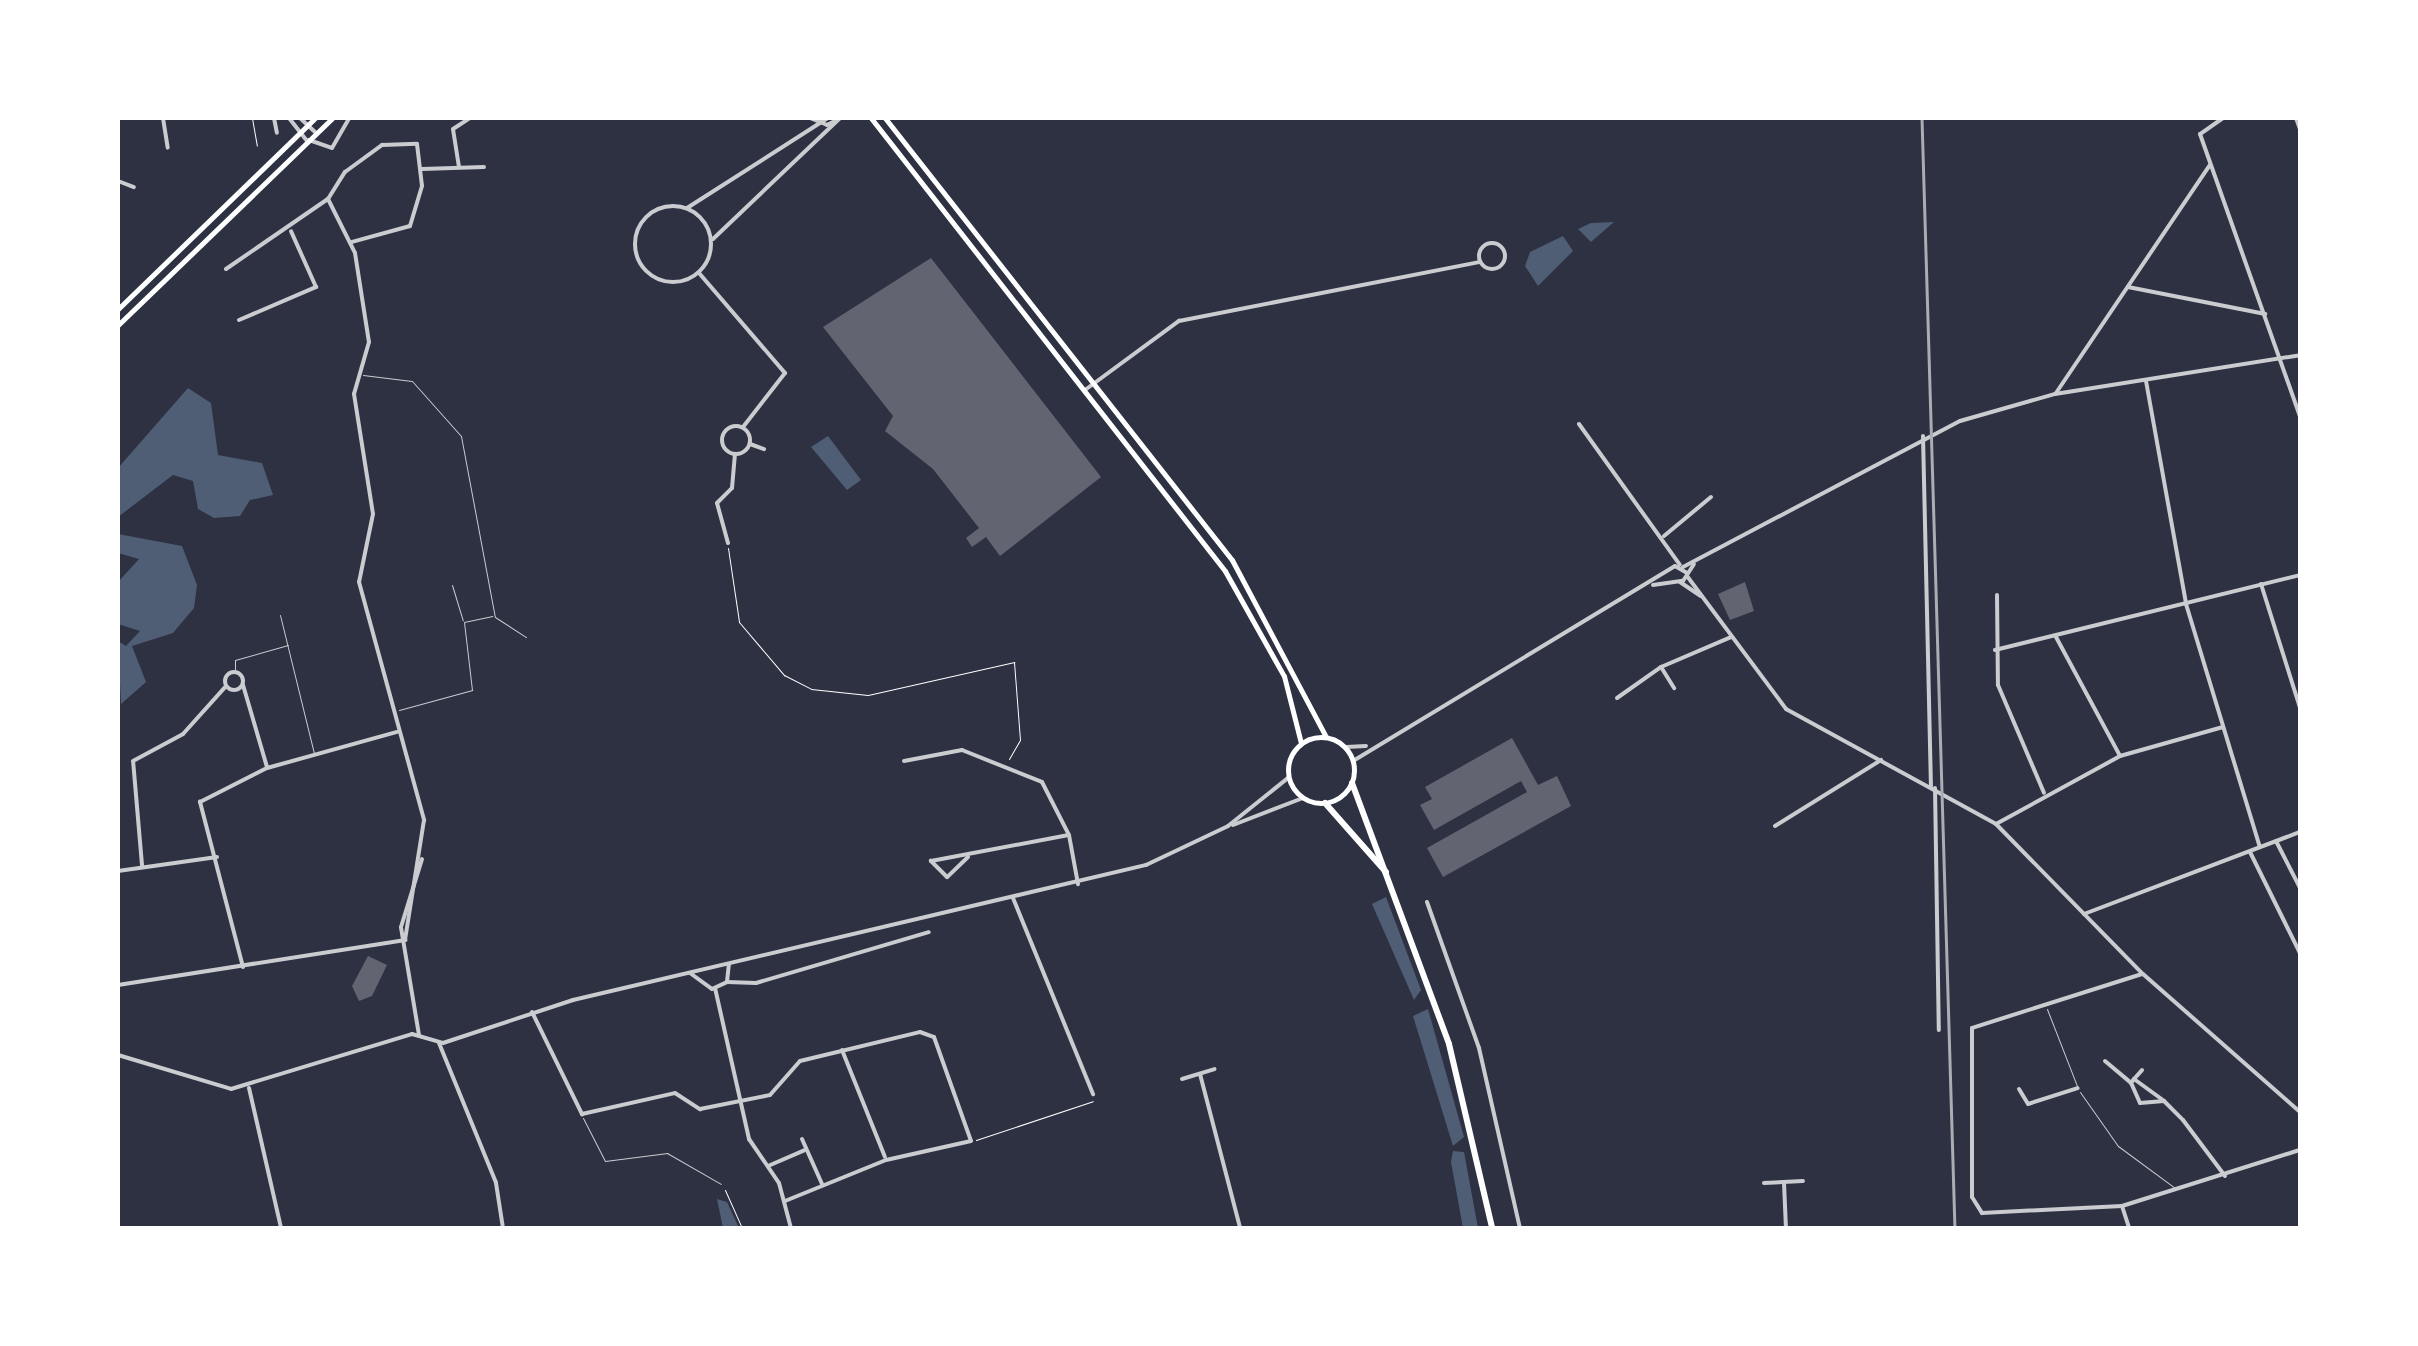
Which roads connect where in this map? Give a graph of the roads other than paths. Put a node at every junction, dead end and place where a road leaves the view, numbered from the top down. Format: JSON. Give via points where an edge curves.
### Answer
{"nodes":[{"id":1,"x":163,"y":118,"type":"edge"},
{"id":2,"x":274,"y":118,"type":"edge"},
{"id":3,"x":288,"y":118,"type":"edge"},
{"id":4,"x":300,"y":118,"type":"edge"},
{"id":5,"x":315,"y":118,"type":"edge"},
{"id":6,"x":332,"y":118,"type":"edge"},
{"id":7,"x":350,"y":118,"type":"edge"},
{"id":8,"x":470,"y":118,"type":"edge"},
{"id":9,"x":810,"y":118,"type":"edge"},
{"id":10,"x":828,"y":118,"type":"edge"},
{"id":11,"x":871,"y":118,"type":"edge"},
{"id":12,"x":885,"y":118,"type":"edge"},
{"id":13,"x":2223,"y":118,"type":"edge"},
{"id":14,"x":2296,"y":118,"type":"edge"},
{"id":15,"x":840,"y":119,"type":"edge"},
{"id":16,"x":819,"y":123,"type":"junction"},
{"id":17,"x":308,"y":124,"type":"junction"},
{"id":18,"x":2300,"y":129,"type":"edge"},
{"id":19,"x":277,"y":133,"type":"dead end"},
{"id":20,"x":299,"y":133,"type":"junction"},
{"id":21,"x":316,"y":133,"type":"junction"},
{"id":22,"x":308,"y":141,"type":"junction"},
{"id":23,"x":168,"y":148,"type":"dead end"},
{"id":24,"x":2210,"y":165,"type":"junction"},
{"id":25,"x":484,"y":166,"type":"dead end"},
{"id":26,"x":459,"y":168,"type":"junction"},
{"id":27,"x":422,"y":169,"type":"junction"},
{"id":28,"x":118,"y":181,"type":"edge"},
{"id":29,"x":134,"y":186,"type":"dead end"},
{"id":30,"x":328,"y":199,"type":"junction"},
{"id":31,"x":688,"y":208,"type":"junction"},
{"id":32,"x":290,"y":231,"type":"junction"},
{"id":33,"x":351,"y":243,"type":"junction"},
{"id":34,"x":711,"y":244,"type":"junction"},
{"id":35,"x":1480,"y":262,"type":"junction"},
{"id":36,"x":226,"y":270,"type":"dead end"},
{"id":37,"x":698,"y":272,"type":"junction"},
{"id":38,"x":2128,"y":287,"type":"junction"},
{"id":39,"x":118,"y":309,"type":"edge"},
{"id":40,"x":2268,"y":314,"type":"junction"},
{"id":41,"x":239,"y":320,"type":"dead end"},
{"id":42,"x":118,"y":325,"type":"edge"},
{"id":43,"x":2300,"y":355,"type":"edge"},
{"id":44,"x":2285,"y":360,"type":"junction"},
{"id":45,"x":360,"y":374,"type":"junction"},
{"id":46,"x":2146,"y":381,"type":"junction"},
{"id":47,"x":1094,"y":382,"type":"junction"},
{"id":48,"x":1085,"y":390,"type":"junction"},
{"id":49,"x":2055,"y":394,"type":"junction"},
{"id":50,"x":2300,"y":417,"type":"edge"},
{"id":51,"x":1579,"y":424,"type":"dead end"},
{"id":52,"x":743,"y":427,"type":"junction"},
{"id":53,"x":1923,"y":436,"type":"junction"},
{"id":54,"x":750,"y":444,"type":"junction"},
{"id":55,"x":764,"y":449,"type":"dead end"},
{"id":56,"x":736,"y":454,"type":"junction"},
{"id":57,"x":1711,"y":497,"type":"dead end"},
{"id":58,"x":1664,"y":536,"type":"junction"},
{"id":59,"x":728,"y":544,"type":"road end"},
{"id":60,"x":1672,"y":556,"type":"junction"},
{"id":61,"x":1696,"y":561,"type":"junction"},
{"id":62,"x":1682,"y":566,"type":"junction"},
{"id":63,"x":1672,"y":569,"type":"junction"},
{"id":64,"x":1687,"y":575,"type":"junction"},
{"id":65,"x":2300,"y":575,"type":"edge"},
{"id":66,"x":1678,"y":582,"type":"junction"},
{"id":67,"x":452,"y":584,"type":"dead end"},
{"id":68,"x":2261,"y":584,"type":"junction"},
{"id":69,"x":1653,"y":585,"type":"junction"},
{"id":70,"x":1997,"y":594,"type":"dead end"},
{"id":71,"x":1706,"y":598,"type":"junction"},
{"id":72,"x":2186,"y":604,"type":"junction"},
{"id":73,"x":280,"y":614,"type":"dead end"},
{"id":74,"x":495,"y":615,"type":"junction"},
{"id":75,"x":464,"y":622,"type":"junction"},
{"id":76,"x":526,"y":637,"type":"dead end"},
{"id":77,"x":1731,"y":637,"type":"junction"},
{"id":78,"x":2056,"y":637,"type":"junction"},
{"id":79,"x":288,"y":646,"type":"junction"},
{"id":80,"x":1995,"y":650,"type":"junction"},
{"id":81,"x":1661,"y":666,"type":"junction"},
{"id":82,"x":235,"y":672,"type":"junction"},
{"id":83,"x":243,"y":685,"type":"junction"},
{"id":84,"x":226,"y":686,"type":"junction"},
{"id":85,"x":1674,"y":688,"type":"dead end"},
{"id":86,"x":1617,"y":698,"type":"dead end"},
{"id":87,"x":2300,"y":708,"type":"edge"},
{"id":88,"x":393,"y":712,"type":"junction"},
{"id":89,"x":2222,"y":726,"type":"junction"},
{"id":90,"x":398,"y":732,"type":"junction"},
{"id":91,"x":1326,"y":736,"type":"junction"},
{"id":92,"x":1301,"y":743,"type":"junction"},
{"id":93,"x":1370,"y":746,"type":"junction"},
{"id":94,"x":1346,"y":748,"type":"junction"},
{"id":95,"x":315,"y":756,"type":"junction"},
{"id":96,"x":2120,"y":756,"type":"junction"},
{"id":97,"x":1882,"y":760,"type":"junction"},
{"id":98,"x":904,"y":761,"type":"dead end"},
{"id":99,"x":1354,"y":762,"type":"junction"},
{"id":100,"x":267,"y":768,"type":"junction"},
{"id":101,"x":1288,"y":778,"type":"junction"},
{"id":102,"x":1352,"y":782,"type":"junction"},
{"id":103,"x":1933,"y":788,"type":"junction"},
{"id":104,"x":2044,"y":793,"type":"junction"},
{"id":105,"x":1303,"y":798,"type":"junction"},
{"id":106,"x":1326,"y":803,"type":"junction"},
{"id":107,"x":1996,"y":824,"type":"junction"},
{"id":108,"x":1228,"y":826,"type":"junction"},
{"id":109,"x":1775,"y":826,"type":"dead end"},
{"id":110,"x":2300,"y":832,"type":"edge"},
{"id":111,"x":1070,"y":835,"type":"junction"},
{"id":112,"x":2276,"y":842,"type":"junction"},
{"id":113,"x":2260,"y":847,"type":"junction"},
{"id":114,"x":424,"y":852,"type":"junction"},
{"id":115,"x":2250,"y":852,"type":"junction"},
{"id":116,"x":216,"y":857,"type":"junction"},
{"id":117,"x":968,"y":857,"type":"junction"},
{"id":118,"x":142,"y":865,"type":"junction"},
{"id":119,"x":118,"y":871,"type":"edge"},
{"id":120,"x":1386,"y":872,"type":"junction"},
{"id":121,"x":1078,"y":884,"type":"junction"},
{"id":122,"x":2300,"y":888,"type":"edge"},
{"id":123,"x":1013,"y":898,"type":"junction"},
{"id":124,"x":1427,"y":902,"type":"dead end"},
{"id":125,"x":2084,"y":914,"type":"junction"},
{"id":126,"x":930,"y":932,"type":"dead end"},
{"id":127,"x":405,"y":940,"type":"junction"},
{"id":128,"x":2300,"y":953,"type":"edge"},
{"id":129,"x":730,"y":964,"type":"junction"},
{"id":130,"x":242,"y":967,"type":"junction"},
{"id":131,"x":690,"y":973,"type":"junction"},
{"id":132,"x":2143,"y":974,"type":"junction"},
{"id":133,"x":118,"y":975,"type":"edge"},
{"id":134,"x":726,"y":982,"type":"junction"},
{"id":135,"x":118,"y":986,"type":"edge"},
{"id":136,"x":715,"y":988,"type":"junction"},
{"id":137,"x":2045,"y":1001,"type":"junction"},
{"id":138,"x":532,"y":1012,"type":"junction"},
{"id":139,"x":1939,"y":1030,"type":"dead end"},
{"id":140,"x":420,"y":1034,"type":"junction"},
{"id":141,"x":438,"y":1043,"type":"junction"},
{"id":142,"x":842,"y":1050,"type":"junction"},
{"id":143,"x":118,"y":1055,"type":"edge"},
{"id":144,"x":2104,"y":1061,"type":"dead end"},
{"id":145,"x":1215,"y":1069,"type":"dead end"},
{"id":146,"x":2142,"y":1070,"type":"dead end"},
{"id":147,"x":1200,"y":1074,"type":"junction"},
{"id":148,"x":1182,"y":1080,"type":"dead end"},
{"id":149,"x":2133,"y":1081,"type":"junction"},
{"id":150,"x":250,"y":1088,"type":"junction"},
{"id":151,"x":2078,"y":1088,"type":"junction"},
{"id":152,"x":2019,"y":1089,"type":"dead end"},
{"id":153,"x":1095,"y":1093,"type":"road end"},
{"id":154,"x":2164,"y":1101,"type":"junction"},
{"id":155,"x":739,"y":1102,"type":"junction"},
{"id":156,"x":2300,"y":1112,"type":"edge"},
{"id":157,"x":582,"y":1114,"type":"junction"},
{"id":158,"x":802,"y":1139,"type":"dead end"},
{"id":159,"x":806,"y":1150,"type":"junction"},
{"id":160,"x":2300,"y":1150,"type":"edge"},
{"id":161,"x":886,"y":1160,"type":"junction"},
{"id":162,"x":768,"y":1166,"type":"junction"},
{"id":163,"x":2225,"y":1176,"type":"junction"},
{"id":164,"x":1803,"y":1181,"type":"dead end"},
{"id":165,"x":1784,"y":1182,"type":"junction"},
{"id":166,"x":1764,"y":1183,"type":"dead end"},
{"id":167,"x":721,"y":1184,"type":"road end"},
{"id":168,"x":822,"y":1184,"type":"junction"},
{"id":169,"x":2176,"y":1188,"type":"junction"},
{"id":170,"x":786,"y":1202,"type":"junction"},
{"id":171,"x":2122,"y":1206,"type":"junction"},
{"id":172,"x":281,"y":1228,"type":"edge"},
{"id":173,"x":503,"y":1228,"type":"edge"},
{"id":174,"x":790,"y":1228,"type":"edge"},
{"id":175,"x":1240,"y":1228,"type":"edge"},
{"id":176,"x":1492,"y":1228,"type":"edge"},
{"id":177,"x":1520,"y":1228,"type":"edge"},
{"id":178,"x":1786,"y":1228,"type":"edge"},
{"id":179,"x":2129,"y":1228,"type":"edge"}],
"edges":[{"from":1,"to":23,"type":"street"},
{"from":2,"to":19,"type":"street"},
{"from":3,"to":20,"type":"street"},
{"from":4,"to":17,"type":"street"},
{"from":5,"to":17,"type":"main road"},
{"from":6,"to":21,"type":"main road"},
{"from":7,"to":22,"type":"street","via":[[331,149]]},
{"from":8,"to":26,"type":"street","via":[[453,127]]},
{"from":9,"to":16,"type":"street"},
{"from":10,"to":16,"type":"street"},
{"from":11,"to":48,"type":"main road"},
{"from":12,"to":47,"type":"main road"},
{"from":13,"to":24,"type":"street","via":[[2200,134]]},
{"from":14,"to":18,"type":"street"},
{"from":15,"to":16,"type":"street"},
{"from":15,"to":34,"type":"street","via":[[729,216]]},
{"from":16,"to":31,"type":"street"},
{"from":17,"to":20,"type":"main road"},
{"from":17,"to":21,"type":"street"},
{"from":20,"to":22,"type":"street"},
{"from":20,"to":39,"type":"main road"},
{"from":21,"to":22,"type":"main road"},
{"from":22,"to":42,"type":"main road"},
{"from":24,"to":38,"type":"street"},
{"from":24,"to":40,"type":"street"},
{"from":25,"to":26,"type":"street"},
{"from":26,"to":27,"type":"street"},
{"from":27,"to":30,"type":"street","via":[[416,142],[388,142],[345,172]]},
{"from":27,"to":33,"type":"street","via":[[407,230]]},
{"from":28,"to":29,"type":"street"},
{"from":30,"to":32,"type":"street"},
{"from":30,"to":33,"type":"street"},
{"from":31,"to":34,"type":"street"},
{"from":31,"to":37,"type":"street","via":[[652,212],[636,250],[658,278]]},
{"from":32,"to":36,"type":"street"},
{"from":32,"to":41,"type":"street","via":[[316,287]]},
{"from":33,"to":45,"type":"street","via":[[370,342]]},
{"from":34,"to":37,"type":"street"},
{"from":35,"to":35,"type":"street","via":[[1484,246],[1504,251],[1494,269]]},
{"from":35,"to":47,"type":"street","via":[[1180,321]]},
{"from":37,"to":52,"type":"street","via":[[784,373]]},
{"from":38,"to":40,"type":"street"},
{"from":38,"to":49,"type":"street"},
{"from":40,"to":44,"type":"street"},
{"from":43,"to":44,"type":"street"},
{"from":44,"to":46,"type":"street"},
{"from":44,"to":50,"type":"street"},
{"from":45,"to":74,"type":"lane","via":[[412,381],[461,436]]},
{"from":45,"to":88,"type":"street","via":[[354,394],[373,514],[359,582]]},
{"from":46,"to":49,"type":"street"},
{"from":46,"to":72,"type":"street"},
{"from":47,"to":48,"type":"street"},
{"from":47,"to":91,"type":"main road","via":[[1232,560]]},
{"from":48,"to":92,"type":"main road","via":[[1225,571],[1292,696]]},
{"from":49,"to":53,"type":"street"},
{"from":51,"to":58,"type":"street"},
{"from":52,"to":54,"type":"street"},
{"from":52,"to":56,"type":"street","via":[[722,438]]},
{"from":53,"to":61,"type":"street"},
{"from":53,"to":103,"type":"street"},
{"from":54,"to":55,"type":"street"},
{"from":54,"to":56,"type":"street"},
{"from":56,"to":59,"type":"street","via":[[732,488],[717,504]]},
{"from":57,"to":58,"type":"street"},
{"from":58,"to":60,"type":"street"},
{"from":60,"to":62,"type":"street"},
{"from":60,"to":63,"type":"street"},
{"from":61,"to":62,"type":"street"},
{"from":61,"to":64,"type":"street"},
{"from":62,"to":63,"type":"street"},
{"from":62,"to":64,"type":"street"},
{"from":63,"to":66,"type":"street"},
{"from":63,"to":69,"type":"street"},
{"from":64,"to":66,"type":"street"},
{"from":64,"to":71,"type":"street"},
{"from":65,"to":68,"type":"street"},
{"from":66,"to":69,"type":"street"},
{"from":66,"to":71,"type":"street"},
{"from":67,"to":75,"type":"lane"},
{"from":68,"to":72,"type":"street"},
{"from":68,"to":87,"type":"street"},
{"from":69,"to":93,"type":"street"},
{"from":70,"to":80,"type":"street"},
{"from":71,"to":77,"type":"street"},
{"from":72,"to":78,"type":"street"},
{"from":72,"to":89,"type":"street"},
{"from":73,"to":79,"type":"lane"},
{"from":74,"to":75,"type":"lane"},
{"from":74,"to":76,"type":"lane"},
{"from":75,"to":88,"type":"lane","via":[[472,690]]},
{"from":77,"to":81,"type":"street"},
{"from":77,"to":97,"type":"street","via":[[1786,709]]},
{"from":78,"to":80,"type":"street"},
{"from":78,"to":96,"type":"street"},
{"from":79,"to":82,"type":"lane","via":[[235,660]]},
{"from":79,"to":95,"type":"lane"},
{"from":80,"to":104,"type":"street","via":[[2006,713]]},
{"from":81,"to":85,"type":"street"},
{"from":81,"to":86,"type":"street"},
{"from":82,"to":83,"type":"street"},
{"from":82,"to":84,"type":"street"},
{"from":83,"to":84,"type":"street"},
{"from":83,"to":100,"type":"street"},
{"from":84,"to":118,"type":"street","via":[[183,734],[133,761]]},
{"from":88,"to":90,"type":"street"},
{"from":89,"to":96,"type":"street"},
{"from":89,"to":113,"type":"street"},
{"from":90,"to":95,"type":"street"},
{"from":90,"to":114,"type":"street"},
{"from":91,"to":92,"type":"main road"},
{"from":91,"to":94,"type":"main road"},
{"from":92,"to":101,"type":"main road"},
{"from":93,"to":94,"type":"street"},
{"from":93,"to":99,"type":"street"},
{"from":94,"to":99,"type":"main road"},
{"from":95,"to":100,"type":"street"},
{"from":96,"to":104,"type":"street"},
{"from":97,"to":103,"type":"street"},
{"from":97,"to":109,"type":"street"},
{"from":98,"to":111,"type":"street","via":[[955,749],[1010,768],[1050,790]]},
{"from":99,"to":102,"type":"main road"},
{"from":100,"to":116,"type":"street","via":[[200,802]]},
{"from":101,"to":105,"type":"main road"},
{"from":101,"to":108,"type":"street"},
{"from":102,"to":106,"type":"main road"},
{"from":102,"to":120,"type":"highway"},
{"from":103,"to":107,"type":"street"},
{"from":103,"to":139,"type":"street"},
{"from":104,"to":107,"type":"street"},
{"from":105,"to":106,"type":"main road"},
{"from":105,"to":108,"type":"street"},
{"from":106,"to":120,"type":"highway"},
{"from":107,"to":125,"type":"street"},
{"from":108,"to":121,"type":"street","via":[[1146,866]]},
{"from":110,"to":112,"type":"street"},
{"from":111,"to":117,"type":"street"},
{"from":111,"to":121,"type":"street"},
{"from":112,"to":113,"type":"street"},
{"from":112,"to":122,"type":"street"},
{"from":113,"to":115,"type":"street"},
{"from":114,"to":127,"type":"street"},
{"from":114,"to":127,"type":"street"},
{"from":115,"to":125,"type":"street"},
{"from":115,"to":128,"type":"street"},
{"from":116,"to":118,"type":"street"},
{"from":116,"to":130,"type":"street"},
{"from":117,"to":117,"type":"street","via":[[958,850],[931,862],[947,877]]},
{"from":118,"to":119,"type":"street"},
{"from":120,"to":176,"type":"highway","via":[[1449,1044]]},
{"from":121,"to":123,"type":"street"},
{"from":123,"to":129,"type":"street"},
{"from":123,"to":153,"type":"street"},
{"from":124,"to":177,"type":"street","via":[[1479,1048]]},
{"from":125,"to":132,"type":"street"},
{"from":126,"to":134,"type":"street","via":[[756,983]]},
{"from":127,"to":130,"type":"street"},
{"from":127,"to":140,"type":"street"},
{"from":129,"to":131,"type":"street"},
{"from":129,"to":134,"type":"street"},
{"from":130,"to":135,"type":"street"},
{"from":131,"to":136,"type":"street"},
{"from":131,"to":138,"type":"street"},
{"from":132,"to":137,"type":"street"},
{"from":132,"to":156,"type":"street"},
{"from":133,"to":135,"type":"street"},
{"from":134,"to":136,"type":"street"},
{"from":136,"to":155,"type":"street"},
{"from":137,"to":151,"type":"lane"},
{"from":137,"to":171,"type":"street","via":[[1972,1028],[1972,1197],[1982,1213]]},
{"from":138,"to":141,"type":"street"},
{"from":138,"to":157,"type":"street"},
{"from":140,"to":141,"type":"street"},
{"from":140,"to":150,"type":"street"},
{"from":141,"to":173,"type":"street","via":[[496,1183]]},
{"from":142,"to":155,"type":"street","via":[[800,1061],[776,1093]]},
{"from":142,"to":161,"type":"street"},
{"from":142,"to":161,"type":"street","via":[[928,1032],[971,1141]]},
{"from":143,"to":150,"type":"street","via":[[212,1086]]},
{"from":144,"to":149,"type":"street"},
{"from":145,"to":147,"type":"street"},
{"from":146,"to":149,"type":"street"},
{"from":147,"to":148,"type":"street"},
{"from":147,"to":175,"type":"street"},
{"from":149,"to":154,"type":"street"},
{"from":149,"to":154,"type":"street","via":[[2140,1104]]},
{"from":150,"to":172,"type":"street"},
{"from":151,"to":152,"type":"street","via":[[2028,1104]]},
{"from":151,"to":169,"type":"lane","via":[[2118,1146]]},
{"from":154,"to":163,"type":"street"},
{"from":155,"to":157,"type":"street","via":[[700,1109],[675,1093]]},
{"from":155,"to":162,"type":"street"},
{"from":157,"to":167,"type":"lane","via":[[605,1161],[666,1153]]},
{"from":158,"to":159,"type":"street"},
{"from":159,"to":162,"type":"street"},
{"from":159,"to":168,"type":"street"},
{"from":160,"to":163,"type":"street"},
{"from":161,"to":168,"type":"street"},
{"from":162,"to":170,"type":"street"},
{"from":163,"to":169,"type":"street"},
{"from":164,"to":165,"type":"street"},
{"from":165,"to":166,"type":"street"},
{"from":165,"to":178,"type":"street"},
{"from":168,"to":170,"type":"street"},
{"from":169,"to":171,"type":"street"},
{"from":170,"to":174,"type":"street"},
{"from":171,"to":179,"type":"street"}]}
